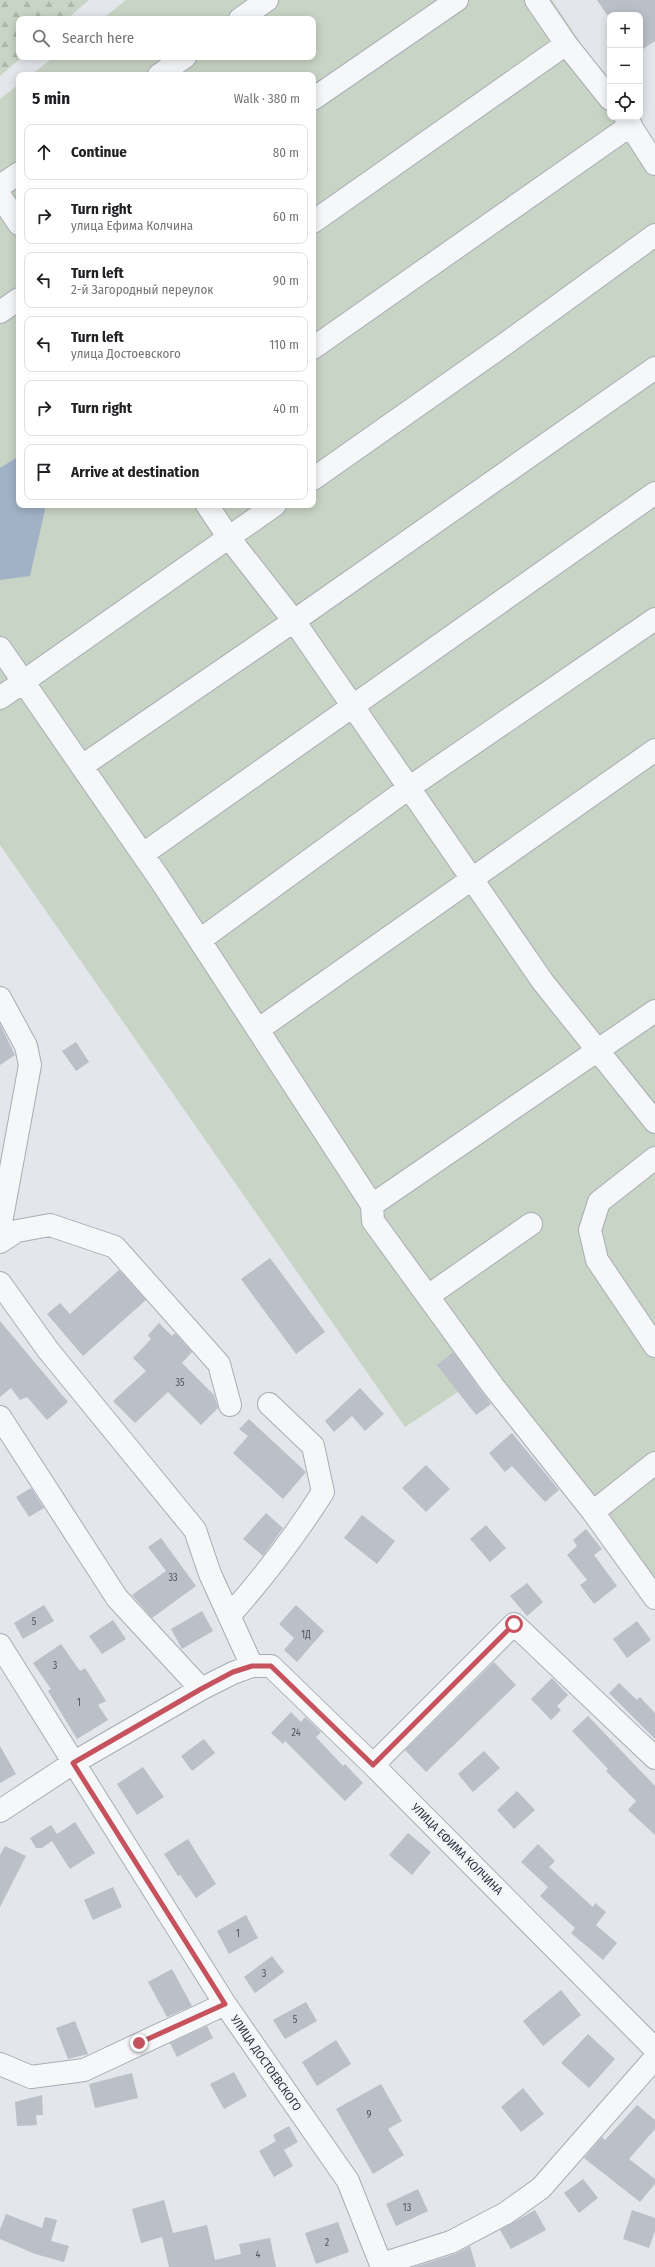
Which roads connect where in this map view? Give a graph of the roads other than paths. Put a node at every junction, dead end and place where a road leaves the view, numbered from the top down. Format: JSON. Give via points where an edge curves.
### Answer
{"nodes":[{"id":1,"x":267,"y":0,"type":"edge"},
{"id":2,"x":457,"y":0,"type":"edge"},
{"id":3,"x":536,"y":0,"type":"edge"},
{"id":4,"x":244,"y":16,"type":"edge"},
{"id":5,"x":566,"y":44,"type":"junction"},
{"id":6,"x":181,"y":60,"type":"edge"},
{"id":7,"x":163,"y":72,"type":"edge"},
{"id":8,"x":607,"y":95,"type":"edge"},
{"id":9,"x":316,"y":96,"type":"edge"},
{"id":10,"x":628,"y":121,"type":"edge"},
{"id":11,"x":655,"y":164,"type":"edge"},
{"id":12,"x":16,"y":175,"type":"edge"},
{"id":13,"x":0,"y":186,"type":"edge"},
{"id":14,"x":0,"y":196,"type":"edge"},
{"id":15,"x":16,"y":220,"type":"edge"},
{"id":16,"x":316,"y":220,"type":"edge"},
{"id":17,"x":655,"y":236,"type":"edge"},
{"id":18,"x":16,"y":301,"type":"edge"},
{"id":19,"x":0,"y":312,"type":"edge"},
{"id":20,"x":316,"y":346,"type":"edge"},
{"id":21,"x":655,"y":368,"type":"edge"},
{"id":22,"x":316,"y":477,"type":"edge"},
{"id":23,"x":655,"y":493,"type":"edge"},
{"id":24,"x":209,"y":508,"type":"edge"},
{"id":25,"x":272,"y":508,"type":"edge"},
{"id":26,"x":229,"y":538,"type":"junction"},
{"id":27,"x":655,"y":619,"type":"edge"},
{"id":28,"x":294,"y":621,"type":"junction"},
{"id":29,"x":0,"y":648,"type":"edge"},
{"id":30,"x":23,"y":682,"type":"junction"},
{"id":31,"x":0,"y":698,"type":"edge"},
{"id":32,"x":353,"y":705,"type":"junction"},
{"id":33,"x":655,"y":750,"type":"edge"},
{"id":34,"x":82,"y":766,"type":"junction"},
{"id":35,"x":410,"y":787,"type":"junction"},
{"id":36,"x":143,"y":854,"type":"junction"},
{"id":37,"x":473,"y":878,"type":"junction"},
{"id":38,"x":200,"y":940,"type":"junction"},
{"id":39,"x":0,"y":998,"type":"edge"},
{"id":40,"x":655,"y":1011,"type":"edge"},
{"id":41,"x":259,"y":1029,"type":"junction"},
{"id":42,"x":598,"y":1050,"type":"junction"},
{"id":43,"x":655,"y":1122,"type":"edge"},
{"id":44,"x":655,"y":1158,"type":"edge"},
{"id":45,"x":372,"y":1205,"type":"junction"},
{"id":46,"x":531,"y":1224,"type":"dead end"},
{"id":47,"x":0,"y":1228,"type":"edge"},
{"id":48,"x":0,"y":1242,"type":"edge"},
{"id":49,"x":0,"y":1283,"type":"edge"},
{"id":50,"x":428,"y":1296,"type":"junction"},
{"id":51,"x":655,"y":1346,"type":"edge"},
{"id":52,"x":269,"y":1404,"type":"dead end"},
{"id":53,"x":230,"y":1406,"type":"dead end"},
{"id":54,"x":0,"y":1417,"type":"edge"},
{"id":55,"x":655,"y":1463,"type":"edge"},
{"id":56,"x":593,"y":1512,"type":"junction"},
{"id":57,"x":655,"y":1598,"type":"edge"},
{"id":58,"x":229,"y":1616,"type":"junction"},
{"id":59,"x":0,"y":1645,"type":"edge"},
{"id":60,"x":252,"y":1666,"type":"junction"},
{"id":61,"x":201,"y":1689,"type":"junction"},
{"id":62,"x":655,"y":1758,"type":"edge"},
{"id":63,"x":73,"y":1763,"type":"junction"},
{"id":64,"x":373,"y":1765,"type":"junction"},
{"id":65,"x":0,"y":1811,"type":"edge"},
{"id":66,"x":225,"y":2004,"type":"junction"},
{"id":67,"x":655,"y":2049,"type":"edge"},
{"id":68,"x":655,"y":2058,"type":"edge"},
{"id":69,"x":0,"y":2064,"type":"edge"},
{"id":70,"x":382,"y":2266,"type":"edge"}],
"edges":[{"from":1,"to":4,"type":"street"},
{"from":2,"to":9,"type":"street"},
{"from":3,"to":5,"type":"street"},
{"from":5,"to":8,"type":"street"},
{"from":5,"to":16,"type":"street"},
{"from":6,"to":7,"type":"street"},
{"from":10,"to":11,"type":"street"},
{"from":10,"to":20,"type":"street"},
{"from":12,"to":13,"type":"street"},
{"from":14,"to":15,"type":"street"},
{"from":17,"to":22,"type":"street"},
{"from":18,"to":19,"type":"street"},
{"from":21,"to":28,"type":"street"},
{"from":23,"to":32,"type":"street"},
{"from":24,"to":26,"type":"street"},
{"from":25,"to":26,"type":"street"},
{"from":26,"to":28,"type":"street"},
{"from":26,"to":30,"type":"street"},
{"from":27,"to":35,"type":"street"},
{"from":28,"to":32,"type":"street"},
{"from":28,"to":34,"type":"street"},
{"from":29,"to":30,"type":"street"},
{"from":30,"to":31,"type":"street"},
{"from":30,"to":34,"type":"street"},
{"from":32,"to":35,"type":"street"},
{"from":32,"to":36,"type":"street"},
{"from":33,"to":37,"type":"street"},
{"from":34,"to":36,"type":"street"},
{"from":35,"to":37,"type":"street"},
{"from":35,"to":38,"type":"street"},
{"from":36,"to":38,"type":"street"},
{"from":37,"to":41,"type":"street"},
{"from":37,"to":42,"type":"street","via":[[543,982]]},
{"from":38,"to":41,"type":"street"},
{"from":39,"to":47,"type":"street","via":[[26,1046],[30,1066]]},
{"from":40,"to":42,"type":"street"},
{"from":41,"to":45,"type":"street"},
{"from":42,"to":43,"type":"street"},
{"from":42,"to":45,"type":"street"},
{"from":44,"to":51,"type":"street","via":[[599,1202],[590,1230],[597,1260]]},
{"from":45,"to":50,"type":"street","via":[[373,1221]]},
{"from":46,"to":50,"type":"street"},
{"from":48,"to":53,"type":"street","via":[[17,1231],[50,1225],[115,1247],[219,1364]]},
{"from":49,"to":58,"type":"street","via":[[48,1350],[195,1530],[210,1574]]},
{"from":50,"to":56,"type":"street","via":[[494,1386]]},
{"from":52,"to":58,"type":"street","via":[[313,1446],[323,1492],[300,1527]]},
{"from":54,"to":61,"type":"street","via":[[117,1598]]},
{"from":55,"to":56,"type":"street"},
{"from":56,"to":57,"type":"street"},
{"from":58,"to":60,"type":"street"},
{"from":59,"to":63,"type":"street","name":"УЛИЦА ДОСТОЕВСКОГО"},
{"from":60,"to":61,"type":"street","name":"УЛИЦА ЕФИМА КОЛЧИНА","via":[[233,1672]]},
{"from":60,"to":64,"type":"street","name":"УЛИЦА ЕФИМА КОЛЧИНА","via":[[271,1666]]},
{"from":61,"to":63,"type":"street","name":"УЛИЦА ЕФИМА КОЛЧИНА"},
{"from":62,"to":64,"type":"street","via":[[514,1624]]},
{"from":63,"to":65,"type":"street","name":"УЛИЦА ЕФИМА КОЛЧИНА"},
{"from":63,"to":66,"type":"street","name":"УЛИЦА ДОСТОЕВСКОГО"},
{"from":64,"to":67,"type":"street","name":"УЛИЦА ЕФИМА КОЛЧИНА"},
{"from":66,"to":69,"type":"street","via":[[84,2070],[31,2077]]},
{"from":66,"to":70,"type":"street","name":"УЛИЦА ДОСТОЕВСКОГО","via":[[348,2181]]},
{"from":68,"to":70,"type":"street","via":[[541,2188],[506,2213],[452,2242]]}]}
